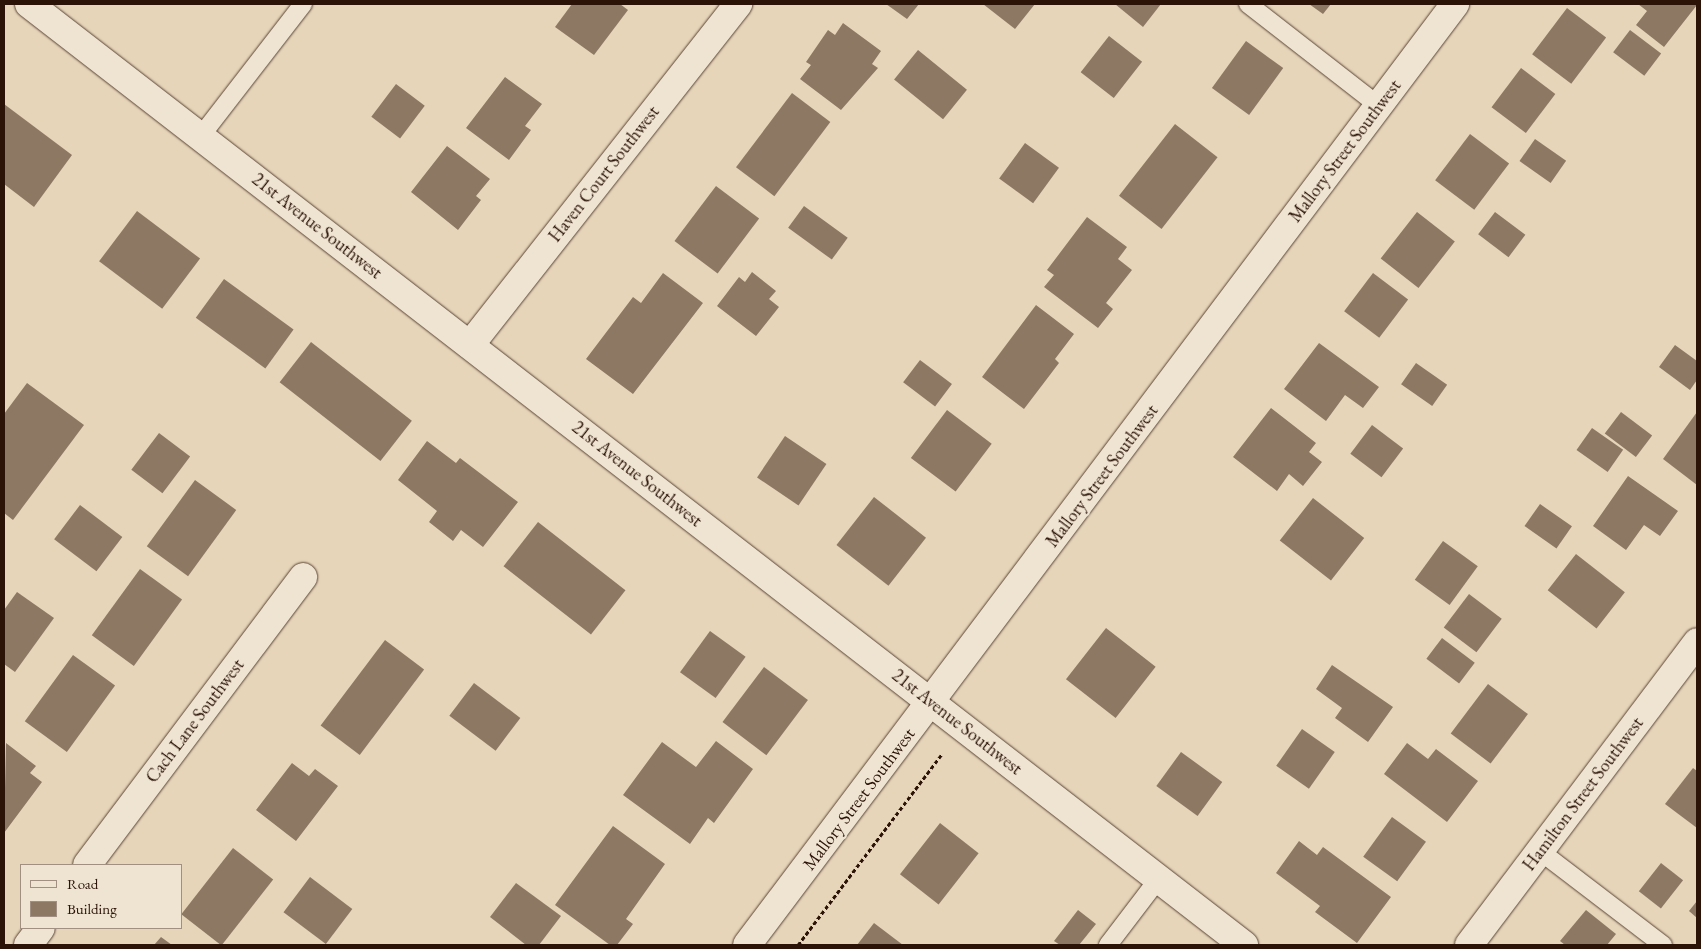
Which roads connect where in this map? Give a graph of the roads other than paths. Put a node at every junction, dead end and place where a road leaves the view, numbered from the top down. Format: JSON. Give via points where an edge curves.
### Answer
{"nodes":[{"id":1,"x":29,"y":4,"type":"edge"},
{"id":2,"x":303,"y":4,"type":"edge"},
{"id":3,"x":738,"y":4,"type":"edge"},
{"id":4,"x":1248,"y":4,"type":"edge"},
{"id":5,"x":1455,"y":4,"type":"edge"},
{"id":6,"x":1379,"y":106,"type":"junction"},
{"id":7,"x":200,"y":136,"type":"junction"},
{"id":8,"x":470,"y":345,"type":"junction"},
{"id":9,"x":303,"y":576,"type":"dead end"},
{"id":10,"x":1697,"y":643,"type":"edge"},
{"id":11,"x":933,"y":703,"type":"junction"},
{"id":12,"x":1540,"y":851,"type":"junction"},
{"id":13,"x":88,"y":864,"type":"edge"},
{"id":14,"x":1158,"y":878,"type":"junction"},
{"id":15,"x":40,"y":929,"type":"edge"},
{"id":16,"x":28,"y":945,"type":"edge"},
{"id":17,"x":748,"y":945,"type":"edge"},
{"id":18,"x":1108,"y":945,"type":"edge"},
{"id":19,"x":1244,"y":945,"type":"edge"},
{"id":20,"x":1469,"y":945,"type":"edge"},
{"id":21,"x":1663,"y":945,"type":"edge"}],
"edges":[{"from":1,"to":7,"type":"street","name":"21st Avenue Southwest"},
{"from":2,"to":7,"type":"lane"},
{"from":3,"to":8,"type":"street","name":"Haven Court Southwest"},
{"from":4,"to":6,"type":"lane"},
{"from":5,"to":6,"type":"street","name":"Mallory Street Southwest"},
{"from":6,"to":11,"type":"street","name":"Mallory Street Southwest"},
{"from":7,"to":8,"type":"street","name":"21st Avenue Southwest"},
{"from":8,"to":11,"type":"street","name":"21st Avenue Southwest"},
{"from":9,"to":13,"type":"street","name":"Cach Lane Southwest"},
{"from":10,"to":12,"type":"street","name":"Hamilton Street Southwest"},
{"from":11,"to":14,"type":"street","name":"21st Avenue Southwest"},
{"from":11,"to":17,"type":"street","name":"Mallory Street Southwest"},
{"from":12,"to":20,"type":"street","name":"Hamilton Street Southwest"},
{"from":12,"to":21,"type":"lane"},
{"from":14,"to":18,"type":"lane"},
{"from":14,"to":19,"type":"street","name":"21st Avenue Southwest"},
{"from":15,"to":16,"type":"street"}]}
